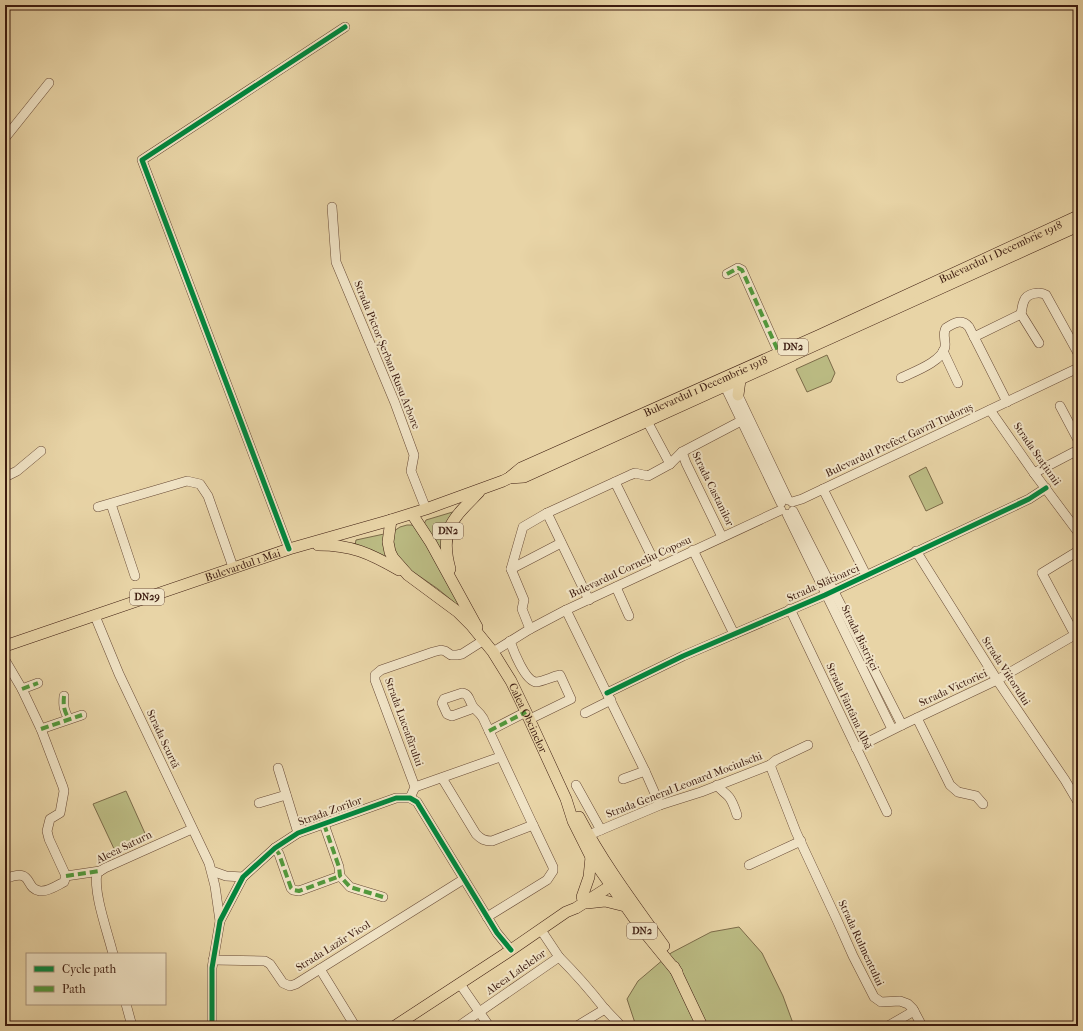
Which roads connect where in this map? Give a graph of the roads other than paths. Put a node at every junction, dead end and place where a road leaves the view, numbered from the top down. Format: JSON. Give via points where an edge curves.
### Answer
{"nodes":[{"id":1,"x":345,"y":27,"type":"dead end"},
{"id":2,"x":49,"y":83,"type":"dead end"},
{"id":3,"x":5,"y":138,"type":"edge"},
{"id":4,"x":332,"y":207,"type":"dead end"},
{"id":5,"x":1078,"y":216,"type":"edge"},
{"id":6,"x":1078,"y":226,"type":"edge"},
{"id":7,"x":727,"y":274,"type":"dead end"},
{"id":8,"x":1021,"y":314,"type":"junction"},
{"id":9,"x":974,"y":337,"type":"junction"},
{"id":10,"x":1039,"y":343,"type":"dead end"},
{"id":11,"x":943,"y":352,"type":"junction"},
{"id":12,"x":779,"y":353,"type":"junction"},
{"id":13,"x":1078,"y":353,"type":"edge"},
{"id":14,"x":1078,"y":368,"type":"edge"},
{"id":15,"x":901,"y":378,"type":"dead end"},
{"id":16,"x":730,"y":381,"type":"junction"},
{"id":17,"x":958,"y":383,"type":"dead end"},
{"id":18,"x":738,"y":396,"type":"joint"},
{"id":19,"x":1006,"y":402,"type":"junction"},
{"id":20,"x":1060,"y":406,"type":"dead end"},
{"id":21,"x":990,"y":410,"type":"junction"},
{"id":22,"x":647,"y":421,"type":"junction"},
{"id":23,"x":741,"y":421,"type":"junction"},
{"id":24,"x":1078,"y":440,"type":"edge"},
{"id":25,"x":1078,"y":450,"type":"edge"},
{"id":26,"x":41,"y":451,"type":"dead end"},
{"id":27,"x":682,"y":452,"type":"junction"},
{"id":28,"x":670,"y":464,"type":"junction"},
{"id":29,"x":1034,"y":473,"type":"junction"},
{"id":30,"x":5,"y":477,"type":"edge"},
{"id":31,"x":509,"y":478,"type":"junction"},
{"id":32,"x":615,"y":482,"type":"junction"},
{"id":33,"x":1046,"y":488,"type":"junction"},
{"id":34,"x":823,"y":489,"type":"junction"},
{"id":35,"x":482,"y":490,"type":"junction"},
{"id":36,"x":111,"y":504,"type":"junction"},
{"id":37,"x":788,"y":506,"type":"junction"},
{"id":38,"x":98,"y":507,"type":"dead end"},
{"id":39,"x":426,"y":509,"type":"junction"},
{"id":40,"x":547,"y":513,"type":"junction"},
{"id":41,"x":412,"y":514,"type":"junction"},
{"id":42,"x":391,"y":520,"type":"junction"},
{"id":43,"x":1078,"y":532,"type":"edge"},
{"id":44,"x":722,"y":537,"type":"junction"},
{"id":45,"x":561,"y":543,"type":"junction"},
{"id":46,"x":303,"y":544,"type":"junction"},
{"id":47,"x":289,"y":549,"type":"junction"},
{"id":48,"x":693,"y":550,"type":"junction"},
{"id":49,"x":916,"y":551,"type":"junction"},
{"id":50,"x":1078,"y":551,"type":"edge"},
{"id":51,"x":657,"y":567,"type":"junction"},
{"id":52,"x":233,"y":568,"type":"junction"},
{"id":53,"x":511,"y":569,"type":"junction"},
{"id":54,"x":408,"y":575,"type":"junction"},
{"id":55,"x":866,"y":575,"type":"junction"},
{"id":56,"x":135,"y":576,"type":"dead end"},
{"id":57,"x":455,"y":585,"type":"junction"},
{"id":58,"x":616,"y":587,"type":"junction"},
{"id":59,"x":829,"y":593,"type":"junction"},
{"id":60,"x":589,"y":600,"type":"junction"},
{"id":61,"x":790,"y":609,"type":"junction"},
{"id":62,"x":566,"y":610,"type":"junction"},
{"id":63,"x":95,"y":616,"type":"junction"},
{"id":64,"x":629,"y":616,"type":"dead end"},
{"id":65,"x":530,"y":629,"type":"junction"},
{"id":66,"x":734,"y":634,"type":"junction"},
{"id":67,"x":1076,"y":634,"type":"edge"},
{"id":68,"x":484,"y":640,"type":"junction"},
{"id":69,"x":510,"y":641,"type":"junction"},
{"id":70,"x":5,"y":646,"type":"edge"},
{"id":71,"x":493,"y":652,"type":"junction"},
{"id":72,"x":5,"y":660,"type":"edge"},
{"id":73,"x":997,"y":680,"type":"junction"},
{"id":74,"x":38,"y":683,"type":"dead end"},
{"id":75,"x":22,"y":689,"type":"junction"},
{"id":76,"x":64,"y":696,"type":"dead end"},
{"id":77,"x":609,"y":697,"type":"junction"},
{"id":78,"x":474,"y":708,"type":"junction"},
{"id":79,"x":585,"y":713,"type":"dead end"},
{"id":80,"x":82,"y":715,"type":"dead end"},
{"id":81,"x":528,"y":716,"type":"junction"},
{"id":82,"x":917,"y":718,"type":"junction"},
{"id":83,"x":69,"y":719,"type":"junction"},
{"id":84,"x":902,"y":724,"type":"junction"},
{"id":85,"x":41,"y":728,"type":"junction"},
{"id":86,"x":892,"y":730,"type":"junction"},
{"id":87,"x":489,"y":731,"type":"junction"},
{"id":88,"x":808,"y":745,"type":"dead end"},
{"id":89,"x":856,"y":748,"type":"junction"},
{"id":90,"x":500,"y":757,"type":"junction"},
{"id":91,"x":770,"y":765,"type":"junction"},
{"id":92,"x":278,"y":768,"type":"dead end"},
{"id":93,"x":645,"y":771,"type":"junction"},
{"id":94,"x":442,"y":778,"type":"junction"},
{"id":95,"x":623,"y":779,"type":"dead end"},
{"id":96,"x":576,"y":784,"type":"dead end"},
{"id":97,"x":717,"y":785,"type":"junction"},
{"id":98,"x":1074,"y":786,"type":"edge"},
{"id":99,"x":415,"y":787,"type":"junction"},
{"id":100,"x":286,"y":795,"type":"junction"},
{"id":101,"x":410,"y":798,"type":"junction"},
{"id":102,"x":566,"y":799,"type":"junction"},
{"id":103,"x":1078,"y":802,"type":"edge"},
{"id":104,"x":259,"y":803,"type":"dead end"},
{"id":105,"x":983,"y":804,"type":"dead end"},
{"id":106,"x":660,"y":805,"type":"junction"},
{"id":107,"x":887,"y":812,"type":"dead end"},
{"id":108,"x":737,"y":815,"type":"dead end"},
{"id":109,"x":324,"y":824,"type":"junction"},
{"id":110,"x":533,"y":825,"type":"junction"},
{"id":111,"x":192,"y":829,"type":"junction"},
{"id":112,"x":601,"y":830,"type":"junction"},
{"id":113,"x":298,"y":833,"type":"junction"},
{"id":114,"x":589,"y":835,"type":"junction"},
{"id":115,"x":801,"y":841,"type":"junction"},
{"id":116,"x":275,"y":848,"type":"junction"},
{"id":117,"x":591,"y":857,"type":"junction"},
{"id":118,"x":748,"y":865,"type":"dead end"},
{"id":119,"x":100,"y":871,"type":"junction"},
{"id":120,"x":212,"y":871,"type":"junction"},
{"id":121,"x":340,"y":876,"type":"junction"},
{"id":122,"x":243,"y":877,"type":"junction"},
{"id":123,"x":66,"y":878,"type":"junction"},
{"id":124,"x":5,"y":879,"type":"edge"},
{"id":125,"x":464,"y":879,"type":"junction"},
{"id":126,"x":612,"y":881,"type":"junction"},
{"id":127,"x":383,"y":898,"type":"dead end"},
{"id":128,"x":583,"y":900,"type":"junction"},
{"id":129,"x":624,"y":906,"type":"junction"},
{"id":130,"x":487,"y":917,"type":"junction"},
{"id":131,"x":220,"y":921,"type":"junction"},
{"id":132,"x":541,"y":930,"type":"junction"},
{"id":133,"x":508,"y":952,"type":"junction"},
{"id":134,"x":113,"y":953,"type":"edge"},
{"id":135,"x":559,"y":957,"type":"junction"},
{"id":136,"x":213,"y":960,"type":"junction"},
{"id":137,"x":320,"y":969,"type":"junction"},
{"id":138,"x":677,"y":972,"type":"junction"},
{"id":139,"x":460,"y":984,"type":"junction"},
{"id":140,"x":126,"y":1005,"type":"edge"},
{"id":141,"x":605,"y":1009,"type":"junction"},
{"id":142,"x":914,"y":1011,"type":"junction"},
{"id":143,"x":480,"y":1012,"type":"junction"},
{"id":144,"x":132,"y":1026,"type":"edge"},
{"id":145,"x":212,"y":1026,"type":"edge"},
{"id":146,"x":355,"y":1026,"type":"edge"},
{"id":147,"x":395,"y":1026,"type":"edge"},
{"id":148,"x":459,"y":1026,"type":"edge"},
{"id":149,"x":489,"y":1026,"type":"edge"},
{"id":150,"x":577,"y":1026,"type":"edge"},
{"id":151,"x":621,"y":1026,"type":"edge"},
{"id":152,"x":702,"y":1026,"type":"edge"},
{"id":153,"x":888,"y":1026,"type":"edge"},
{"id":154,"x":922,"y":1026,"type":"edge"}],
"edges":[{"from":1,"to":47,"type":"street","via":[[142,160]]},
{"from":2,"to":3,"type":"street"},
{"from":4,"to":39,"type":"street","name":"Strada Pictor Șerban Rusu Arbore","via":[[336,262],[414,455],[411,471]]},
{"from":5,"to":12,"type":"main road","name":"Bulevardul 1 Decembrie 1918","number":"DN2"},
{"from":6,"to":16,"type":"main road","name":"Bulevardul 1 Decembrie 1918","number":"DN2"},
{"from":7,"to":12,"type":"street","via":[[738,268],[742,270]]},
{"from":8,"to":9,"type":"street"},
{"from":8,"to":10,"type":"street"},
{"from":8,"to":13,"type":"street","via":[[1026,297],[1036,292],[1044,293]]},
{"from":9,"to":11,"type":"street","via":[[964,322],[948,326],[944,334]]},
{"from":9,"to":19,"type":"street"},
{"from":11,"to":15,"type":"street","via":[[934,361]]},
{"from":11,"to":17,"type":"street"},
{"from":12,"to":16,"type":"main road","name":"Bulevardul 1 Decembrie 1918","number":"DN2"},
{"from":14,"to":19,"type":"street","name":"Bulevardul Prefect Gavril Tudoraș"},
{"from":16,"to":18,"type":"main road"},
{"from":16,"to":22,"type":"main road","name":"Bulevardul 1 Decembrie 1918","number":"DN2"},
{"from":16,"to":23,"type":"street","name":"Strada Bistriței"},
{"from":16,"to":31,"type":"main road","name":"Bulevardul 1 Decembrie 1918","number":"DN2","via":[[646,411],[521,468]]},
{"from":18,"to":37,"type":"street","name":"Strada Bistriței"},
{"from":19,"to":21,"type":"street","name":"Bulevardul Prefect Gavril Tudoraș"},
{"from":20,"to":24,"type":"street"},
{"from":21,"to":29,"type":"street","name":"Strada Stațiunii"},
{"from":21,"to":34,"type":"street","name":"Bulevardul Prefect Gavril Tudoraș"},
{"from":22,"to":28,"type":"street"},
{"from":22,"to":31,"type":"main road","name":"Bulevardul 1 Decembrie 1918","number":"DN2","via":[[524,477]]},
{"from":23,"to":27,"type":"street"},
{"from":23,"to":37,"type":"street","name":"Strada Bistriței"},
{"from":25,"to":29,"type":"street"},
{"from":26,"to":30,"type":"street","via":[[17,472]]},
{"from":27,"to":28,"type":"street"},
{"from":27,"to":44,"type":"street","name":"Strada Castanilor"},
{"from":28,"to":32,"type":"street","via":[[648,476],[630,474]]},
{"from":29,"to":33,"type":"street","name":"Strada Stațiunii"},
{"from":31,"to":35,"type":"main road","name":"Bulevardul 1 Decembrie 1918","number":"DN2"},
{"from":32,"to":40,"type":"street"},
{"from":32,"to":51,"type":"street"},
{"from":33,"to":43,"type":"street","name":"Strada Stațiunii"},
{"from":33,"to":49,"type":"street","name":"Strada Slătioarei","via":[[1030,499]]},
{"from":34,"to":37,"type":"street","name":"Bulevardul Prefect Gavril Tudoraș"},
{"from":34,"to":55,"type":"street"},
{"from":35,"to":39,"type":"main road","name":"Bulevardul 1 Mai","number":"DN2"},
{"from":35,"to":57,"type":"main road","number":"DN2","via":[[454,519],[448,529],[446,550]]},
{"from":36,"to":38,"type":"street"},
{"from":36,"to":52,"type":"street","via":[[187,481],[200,484],[208,496]]},
{"from":36,"to":56,"type":"street"},
{"from":37,"to":44,"type":"street","name":"Bulevardul Corneliu Coposu"},
{"from":37,"to":59,"type":"street","name":"Strada Bistriței"},
{"from":39,"to":41,"type":"main road","name":"Bulevardul 1 Mai","number":"DN2"},
{"from":40,"to":45,"type":"street"},
{"from":40,"to":53,"type":"street","via":[[523,527]]},
{"from":41,"to":42,"type":"main road","name":"Bulevardul 1 Mai","number":"DN2"},
{"from":41,"to":57,"type":"main road","name":"Calea Obcinelor","number":"DN2"},
{"from":42,"to":46,"type":"main road","name":"Bulevardul 1 Mai","number":"DN29"},
{"from":42,"to":54,"type":"main road","name":"Calea Obcinelor","number":"DN2","via":[[388,542],[390,552],[396,563]]},
{"from":44,"to":48,"type":"street","name":"Bulevardul Corneliu Coposu"},
{"from":45,"to":53,"type":"street"},
{"from":45,"to":60,"type":"street"},
{"from":46,"to":47,"type":"main road","name":"Bulevardul 1 Mai","number":"DN29"},
{"from":46,"to":54,"type":"main road","number":"DN29","via":[[329,544],[353,548],[378,558]]},
{"from":47,"to":52,"type":"main road","name":"Bulevardul 1 Mai","number":"DN29"},
{"from":48,"to":51,"type":"street","name":"Bulevardul Corneliu Coposu"},
{"from":48,"to":66,"type":"street"},
{"from":49,"to":55,"type":"street","name":"Strada Slătioarei"},
{"from":49,"to":73,"type":"street","name":"Strada Viitorului"},
{"from":50,"to":67,"type":"street","via":[[1042,573]]},
{"from":51,"to":58,"type":"street","name":"Bulevardul Corneliu Coposu"},
{"from":52,"to":63,"type":"main road","name":"Bulevardul 1 Mai","number":"DN29"},
{"from":53,"to":65,"type":"street","via":[[524,600],[522,609]]},
{"from":54,"to":68,"type":"main road","name":"Calea Obcinelor","number":"DN2","via":[[458,612]]},
{"from":55,"to":59,"type":"street","name":"Strada Slătioarei"},
{"from":57,"to":68,"type":"main road","name":"Calea Obcinelor","number":"DN2"},
{"from":58,"to":60,"type":"street","name":"Bulevardul Corneliu Coposu"},
{"from":58,"to":64,"type":"street"},
{"from":59,"to":61,"type":"street","name":"Strada Slătioarei"},
{"from":59,"to":84,"type":"street","name":"Strada Bistriței"},
{"from":59,"to":86,"type":"street","name":"Strada Bistriței"},
{"from":60,"to":62,"type":"street","name":"Bulevardul Corneliu Coposu"},
{"from":61,"to":66,"type":"street","name":"Strada Slătioarei"},
{"from":61,"to":89,"type":"street","name":"Strada Fântâna Albă"},
{"from":62,"to":65,"type":"street","name":"Bulevardul Corneliu Coposu"},
{"from":62,"to":77,"type":"street"},
{"from":63,"to":70,"type":"main road","name":"Bulevardul 1 Mai","number":"DN29"},
{"from":63,"to":111,"type":"street","name":"Strada Scurtă","via":[[121,679]]},
{"from":65,"to":69,"type":"street","name":"Bulevardul Corneliu Coposu"},
{"from":66,"to":77,"type":"street","name":"Strada Slătioarei","via":[[651,671]]},
{"from":67,"to":73,"type":"street","name":"Strada Victoriei"},
{"from":68,"to":71,"type":"main road","name":"Calea Obcinelor","number":"DN2"},
{"from":68,"to":99,"type":"street","name":"Strada Luceafărului","via":[[462,654],[434,652],[377,672],[376,680]]},
{"from":69,"to":71,"type":"street","name":"Bulevardul Corneliu Coposu"},
{"from":69,"to":81,"type":"street","via":[[531,680],[536,682],[560,675],[571,699]]},
{"from":71,"to":81,"type":"main road","name":"Calea Obcinelor","number":"DN2"},
{"from":72,"to":75,"type":"street"},
{"from":73,"to":82,"type":"street","name":"Strada Victoriei"},
{"from":73,"to":98,"type":"street","name":"Strada Viitorului"},
{"from":74,"to":75,"type":"street"},
{"from":75,"to":85,"type":"street"},
{"from":76,"to":83,"type":"street","via":[[64,712]]},
{"from":77,"to":79,"type":"street","name":"Strada Slătioarei"},
{"from":77,"to":93,"type":"street"},
{"from":78,"to":78,"type":"street","via":[[468,696],[462,692],[444,699],[442,705],[447,714],[452,716]]},
{"from":78,"to":87,"type":"street"},
{"from":80,"to":83,"type":"street"},
{"from":81,"to":87,"type":"street"},
{"from":81,"to":102,"type":"main road","name":"Calea Obcinelor","number":"DN2"},
{"from":82,"to":84,"type":"street","name":"Strada Victoriei"},
{"from":82,"to":105,"type":"street","via":[[950,785],[958,792],[976,796]]},
{"from":83,"to":85,"type":"street"},
{"from":84,"to":86,"type":"street","name":"Strada Victoriei"},
{"from":85,"to":123,"type":"street","via":[[64,791],[60,813],[50,819],[47,831]]},
{"from":86,"to":89,"type":"street","name":"Strada Victoriei"},
{"from":87,"to":90,"type":"street"},
{"from":88,"to":91,"type":"street","name":"Strada General Leonard Mociulschi"},
{"from":89,"to":107,"type":"street","name":"Strada Fântâna Albă"},
{"from":90,"to":94,"type":"street"},
{"from":90,"to":110,"type":"street"},
{"from":91,"to":97,"type":"street","name":"Strada General Leonard Mociulschi"},
{"from":91,"to":115,"type":"street","name":"Strada Rulmentului"},
{"from":92,"to":100,"type":"street"},
{"from":93,"to":95,"type":"street"},
{"from":93,"to":106,"type":"street"},
{"from":94,"to":99,"type":"street"},
{"from":94,"to":110,"type":"street","via":[[481,839],[492,840]]},
{"from":96,"to":112,"type":"street"},
{"from":97,"to":106,"type":"street","name":"Strada General Leonard Mociulschi"},
{"from":97,"to":108,"type":"street","via":[[730,797]]},
{"from":98,"to":103,"type":"street","name":"Strada Viitorului"},
{"from":99,"to":101,"type":"street"},
{"from":100,"to":104,"type":"street"},
{"from":100,"to":113,"type":"street"},
{"from":101,"to":109,"type":"street","name":"Strada Zorilor","via":[[396,798]]},
{"from":101,"to":125,"type":"street","via":[[417,802]]},
{"from":102,"to":114,"type":"main road","name":"Calea Obcinelor","number":"DN2"},
{"from":102,"to":117,"type":"main road","name":"Calea Obcinelor","number":"DN2","via":[[573,821]]},
{"from":106,"to":112,"type":"street","name":"Strada General Leonard Mociulschi"},
{"from":109,"to":113,"type":"street","name":"Strada Zorilor"},
{"from":109,"to":121,"type":"street"},
{"from":110,"to":130,"type":"street","via":[[553,866],[551,876]]},
{"from":111,"to":119,"type":"street","name":"Aleea Saturn"},
{"from":111,"to":120,"type":"street","name":"Strada Scurtă"},
{"from":112,"to":114,"type":"street","name":"Strada General Leonard Mociulschi"},
{"from":113,"to":116,"type":"street","name":"Strada Zorilor"},
{"from":114,"to":126,"type":"main road","name":"Calea Obcinelor","number":"DN2"},
{"from":115,"to":118,"type":"street"},
{"from":115,"to":142,"type":"street","name":"Strada Rulmentului","via":[[874,996],[881,1002],[904,1002]]},
{"from":116,"to":121,"type":"street","via":[[293,890],[299,891]]},
{"from":116,"to":122,"type":"street","name":"Strada Zorilor"},
{"from":117,"to":126,"type":"main road","name":"Calea Obcinelor","number":"DN2"},
{"from":117,"to":128,"type":"main road"},
{"from":119,"to":123,"type":"street"},
{"from":119,"to":134,"type":"street","name":"Aleea Saturn","via":[[96,878],[98,895]]},
{"from":120,"to":122,"type":"street","via":[[226,876]]},
{"from":120,"to":131,"type":"street","name":"Strada Scurtă"},
{"from":121,"to":127,"type":"street","via":[[350,887]]},
{"from":122,"to":131,"type":"street","name":"Strada Zorilor"},
{"from":123,"to":124,"type":"street","via":[[64,882],[40,891],[24,876],[15,875]]},
{"from":125,"to":130,"type":"street"},
{"from":125,"to":137,"type":"street","name":"Strada Lazăr Vicol"},
{"from":126,"to":128,"type":"main road"},
{"from":126,"to":129,"type":"main road","number":"DN2"},
{"from":126,"to":138,"type":"main road","number":"DN2","via":[[669,955]]},
{"from":128,"to":129,"type":"main road"},
{"from":128,"to":132,"type":"main road","via":[[573,903],[566,912]]},
{"from":129,"to":138,"type":"main road","number":"DN2","via":[[663,958]]},
{"from":130,"to":133,"type":"street"},
{"from":131,"to":136,"type":"street","name":"Strada Zorilor"},
{"from":132,"to":133,"type":"main road"},
{"from":132,"to":135,"type":"street","name":"Aleea Lalelelor"},
{"from":133,"to":139,"type":"main road"},
{"from":135,"to":141,"type":"street"},
{"from":135,"to":143,"type":"street","name":"Aleea Lalelelor"},
{"from":136,"to":137,"type":"street","name":"Strada Lazăr Vicol","via":[[265,961],[286,985],[296,984]]},
{"from":136,"to":145,"type":"street","name":"Strada Zorilor"},
{"from":137,"to":146,"type":"street"},
{"from":138,"to":152,"type":"main road","number":"DN2"},
{"from":139,"to":143,"type":"street"},
{"from":139,"to":147,"type":"main road"},
{"from":140,"to":144,"type":"street"},
{"from":141,"to":150,"type":"street"},
{"from":141,"to":151,"type":"street"},
{"from":142,"to":153,"type":"street"},
{"from":142,"to":154,"type":"street"},
{"from":143,"to":148,"type":"street","name":"Aleea Lalelelor"},
{"from":143,"to":149,"type":"street"}]}
